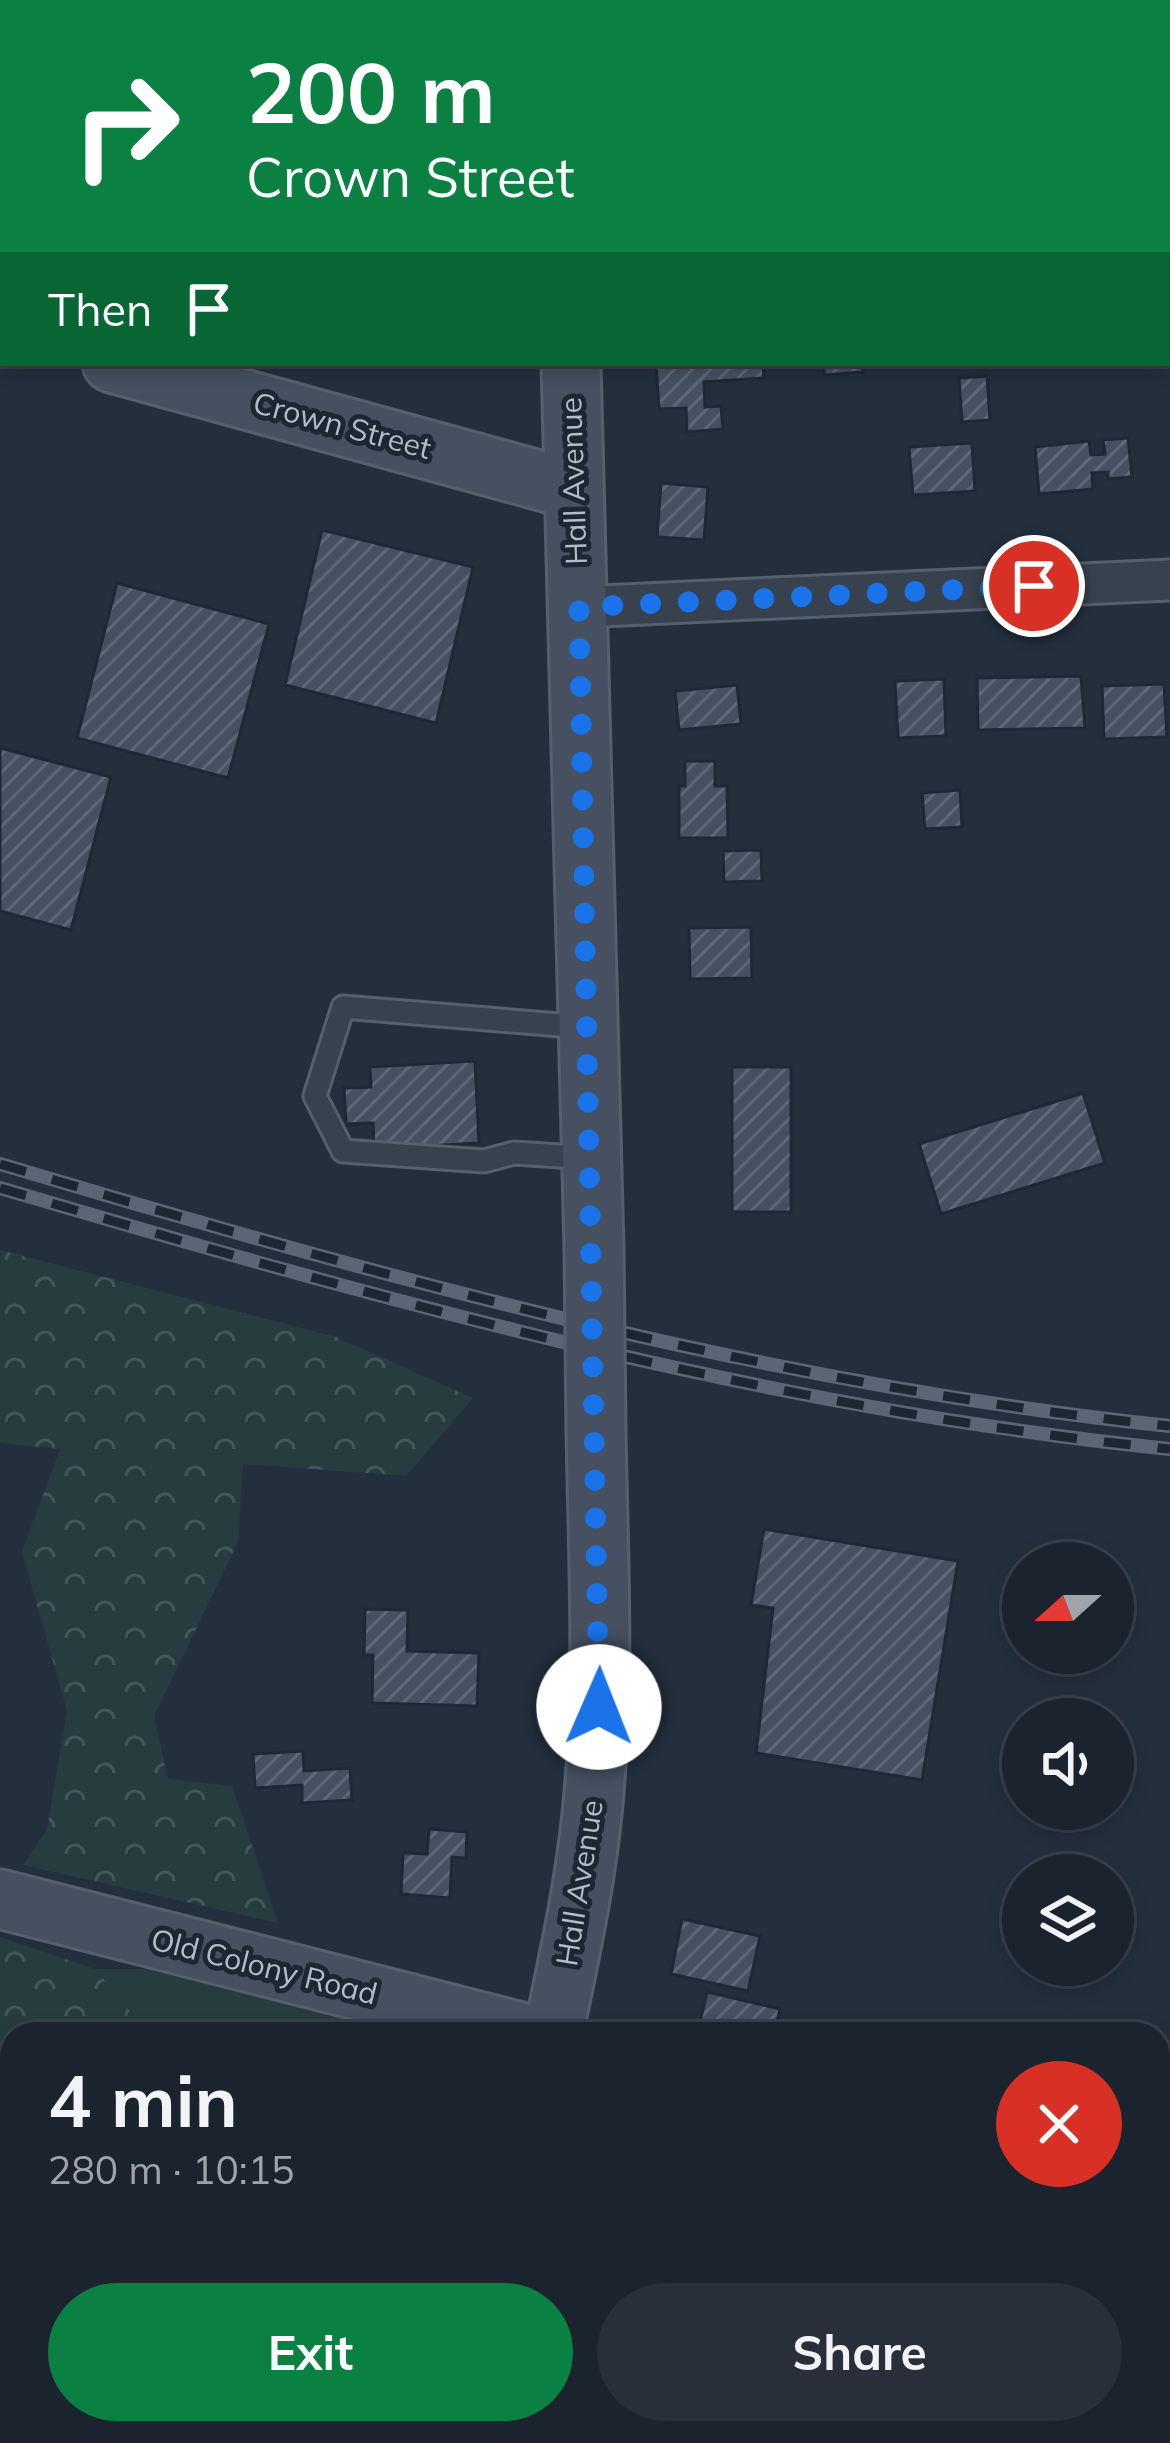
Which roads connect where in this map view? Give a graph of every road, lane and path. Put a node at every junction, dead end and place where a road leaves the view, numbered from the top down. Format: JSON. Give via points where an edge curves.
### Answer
{"nodes":[{"id":1,"x":123,"y":366,"type":"edge"},
{"id":2,"x":572,"y":366,"type":"edge"},
{"id":3,"x":572,"y":488,"type":"junction"},
{"id":4,"x":1170,"y":580,"type":"edge"},
{"id":5,"x":579,"y":607,"type":"junction"},
{"id":6,"x":590,"y":1028,"type":"junction"},
{"id":7,"x":592,"y":1158,"type":"junction"},
{"id":8,"x":0,"y":1898,"type":"edge"},
{"id":9,"x":482,"y":2022,"type":"edge"},
{"id":10,"x":556,"y":2022,"type":"edge"}],
"edges":[{"from":1,"to":3,"type":"street","name":"Crown Street"},
{"from":2,"to":3,"type":"street","name":"Hall Avenue"},
{"from":3,"to":5,"type":"street","name":"Hall Avenue"},
{"from":4,"to":5,"type":"street"},
{"from":5,"to":6,"type":"street","name":"Hall Avenue"},
{"from":6,"to":7,"type":"street","name":"Hall Avenue"},
{"from":6,"to":7,"type":"lane","via":[[343,1007],[315,1096],[343,1151],[484,1161],[514,1153]]},
{"from":7,"to":10,"type":"street","name":"Hall Avenue","bridge":true,"via":[[601,1670],[584,1882]]},
{"from":8,"to":9,"type":"street","name":"Old Colony Road"}]}
